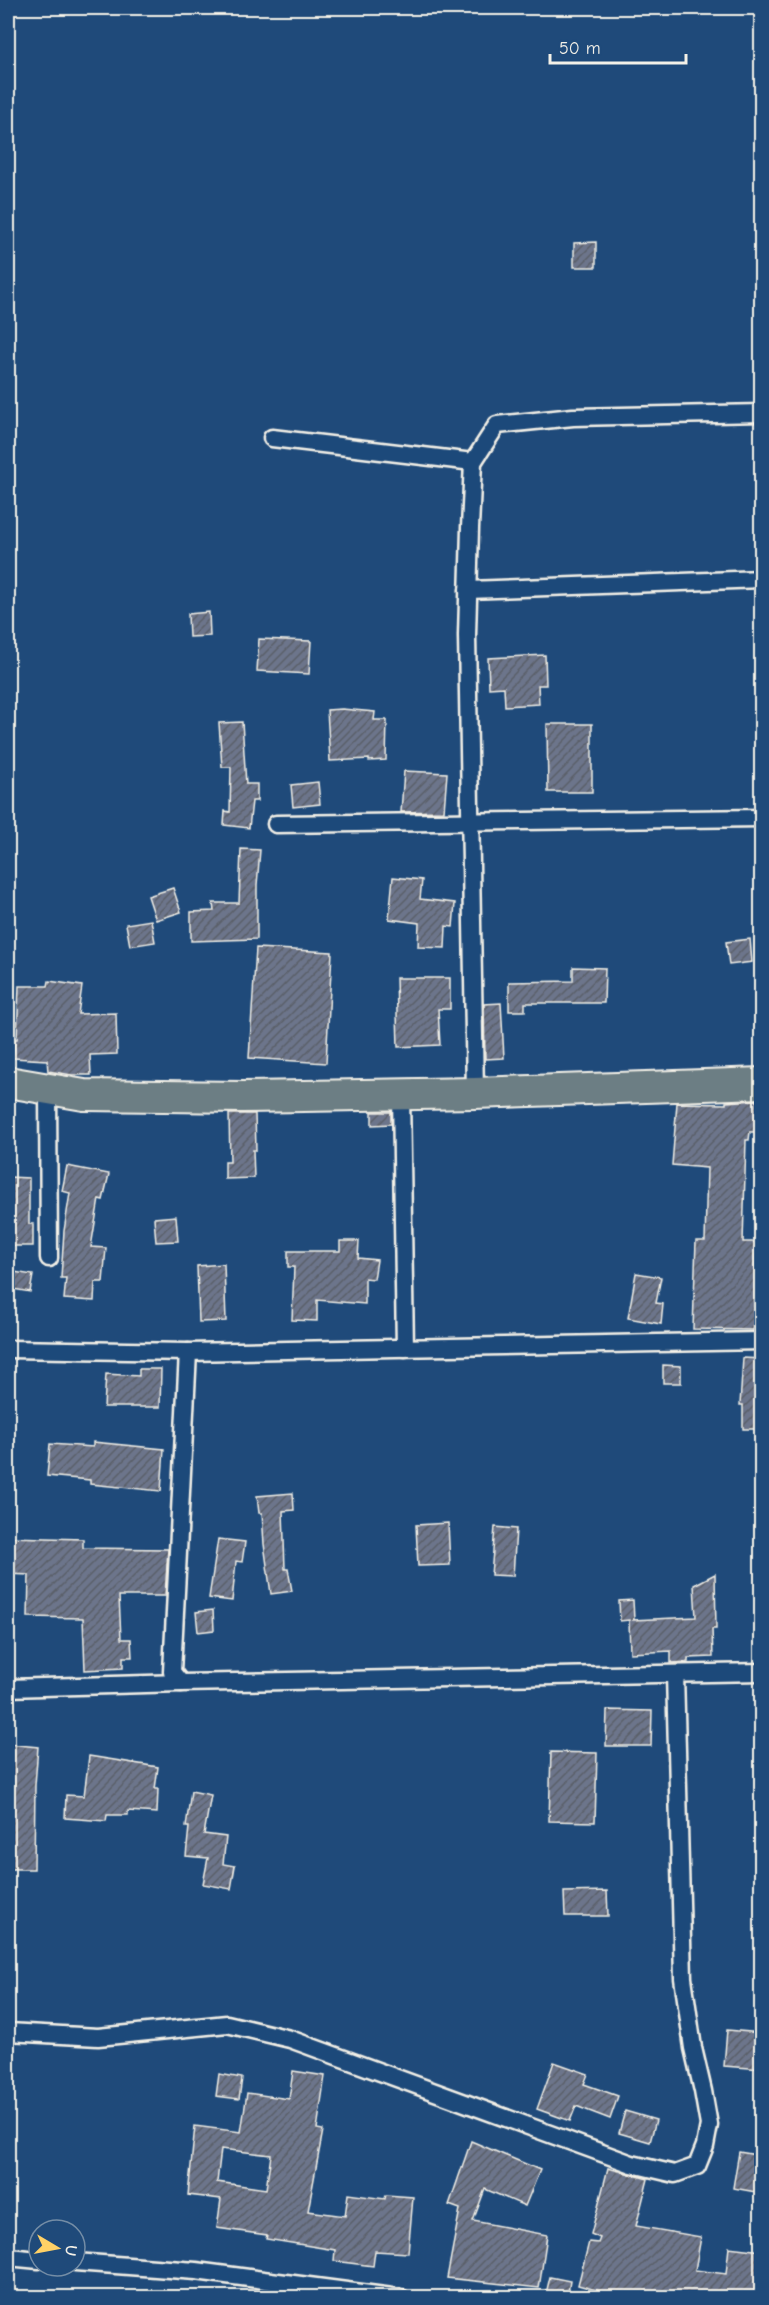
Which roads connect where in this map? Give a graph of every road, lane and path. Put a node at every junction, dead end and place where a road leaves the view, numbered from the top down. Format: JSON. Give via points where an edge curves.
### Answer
{"nodes":[{"id":1,"x":762,"y":413,"type":"edge"},
{"id":2,"x":272,"y":438,"type":"dead end"},
{"id":3,"x":473,"y":462,"type":"junction"},
{"id":4,"x":762,"y":579,"type":"edge"},
{"id":5,"x":468,"y":590,"type":"junction"},
{"id":6,"x":762,"y":818,"type":"edge"},
{"id":7,"x":470,"y":822,"type":"junction"},
{"id":8,"x":276,"y":824,"type":"dead end"},
{"id":9,"x":8,"y":1082,"type":"edge"},
{"id":10,"x":762,"y":1083,"type":"edge"},
{"id":11,"x":48,"y":1090,"type":"junction"},
{"id":12,"x":475,"y":1093,"type":"junction"},
{"id":13,"x":401,"y":1094,"type":"junction"},
{"id":14,"x":49,"y":1258,"type":"dead end"},
{"id":15,"x":762,"y":1341,"type":"edge"},
{"id":16,"x":405,"y":1348,"type":"junction"},
{"id":17,"x":8,"y":1350,"type":"edge"},
{"id":18,"x":188,"y":1352,"type":"junction"},
{"id":19,"x":762,"y":1672,"type":"edge"},
{"id":20,"x":675,"y":1674,"type":"junction"},
{"id":21,"x":181,"y":1683,"type":"junction"},
{"id":22,"x":8,"y":1688,"type":"edge"},
{"id":23,"x":8,"y":2032,"type":"edge"},
{"id":24,"x":8,"y":2257,"type":"edge"},
{"id":25,"x":27,"y":2259,"type":"edge"},
{"id":26,"x":87,"y":2263,"type":"edge"},
{"id":27,"x":400,"y":2298,"type":"edge"}],
"edges":[{"from":1,"to":3,"type":"street","via":[[573,417],[497,424]]},
{"from":2,"to":3,"type":"street"},
{"from":3,"to":5,"type":"street"},
{"from":4,"to":5,"type":"street"},
{"from":5,"to":7,"type":"street"},
{"from":6,"to":7,"type":"street"},
{"from":7,"to":8,"type":"street"},
{"from":7,"to":12,"type":"street"},
{"from":9,"to":11,"type":"highway"},
{"from":10,"to":12,"type":"highway"},
{"from":11,"to":13,"type":"highway","via":[[96,1095],[242,1097]]},
{"from":11,"to":14,"type":"street"},
{"from":12,"to":13,"type":"highway"},
{"from":13,"to":16,"type":"street"},
{"from":15,"to":16,"type":"street"},
{"from":16,"to":18,"type":"street"},
{"from":17,"to":18,"type":"street"},
{"from":18,"to":21,"type":"street","via":[[172,1672]]},
{"from":19,"to":20,"type":"street"},
{"from":20,"to":21,"type":"street"},
{"from":20,"to":23,"type":"street","via":[[683,1978],[709,2125],[696,2166],[675,2174],[632,2164],[290,2039],[227,2024],[98,2037]]},
{"from":21,"to":22,"type":"street"},
{"from":24,"to":25,"type":"street"},
{"from":26,"to":27,"type":"street","via":[[196,2271]]}]}
